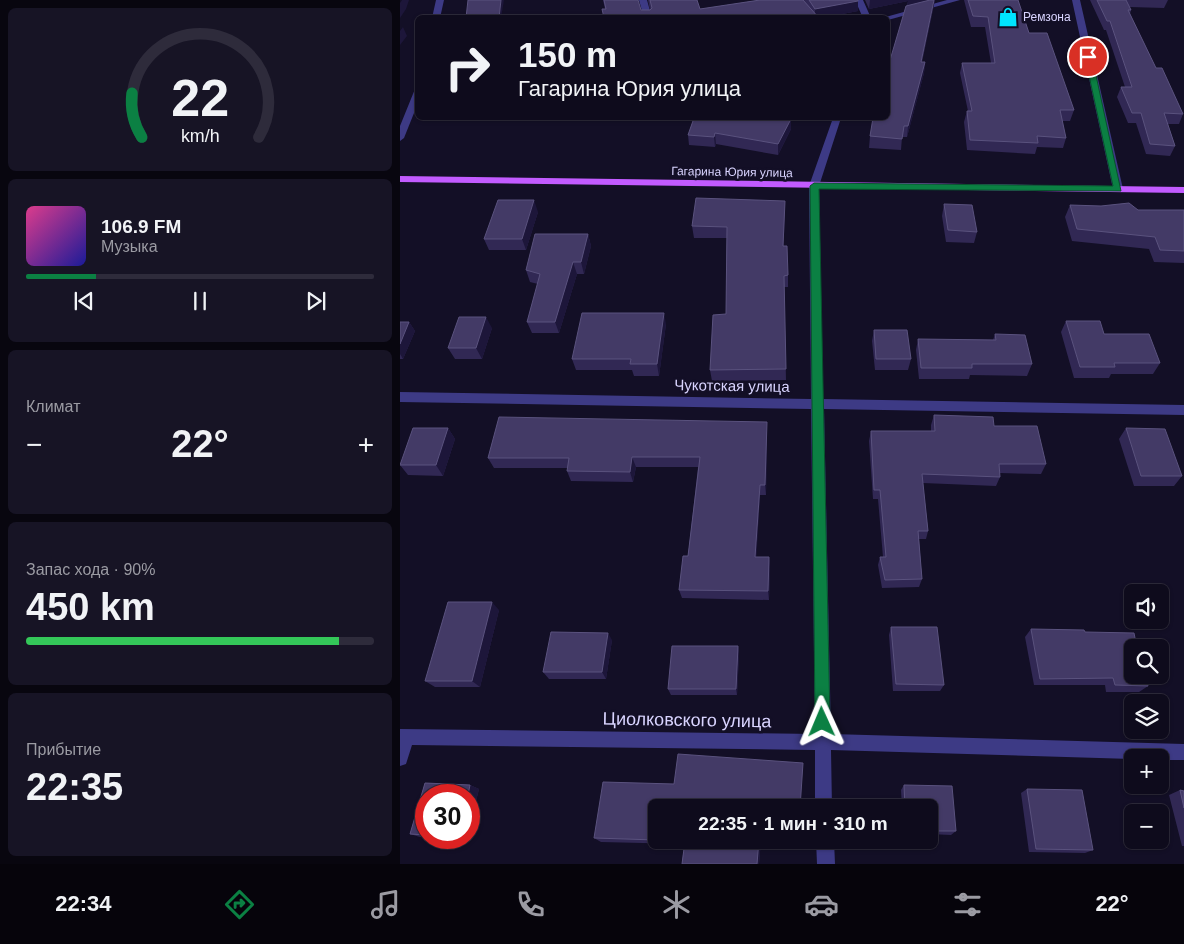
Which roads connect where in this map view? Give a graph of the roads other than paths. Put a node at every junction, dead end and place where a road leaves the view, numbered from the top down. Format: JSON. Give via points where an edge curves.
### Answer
{"nodes":[{"id":1,"x":440,"y":0,"type":"edge"},
{"id":2,"x":643,"y":0,"type":"edge"},
{"id":3,"x":858,"y":0,"type":"edge"},
{"id":4,"x":956,"y":0,"type":"edge"},
{"id":5,"x":1076,"y":0,"type":"edge"},
{"id":6,"x":437,"y":15,"type":"edge"},
{"id":7,"x":647,"y":15,"type":"edge"},
{"id":8,"x":866,"y":15,"type":"edge"},
{"id":9,"x":890,"y":17,"type":"edge"},
{"id":10,"x":415,"y":99,"type":"edge"},
{"id":11,"x":836,"y":120,"type":"edge"},
{"id":12,"x":400,"y":138,"type":"edge"},
{"id":13,"x":400,"y":180,"type":"edge"},
{"id":14,"x":814,"y":186,"type":"junction"},
{"id":15,"x":1118,"y":189,"type":"junction"},
{"id":16,"x":1184,"y":190,"type":"edge"},
{"id":17,"x":400,"y":398,"type":"edge"},
{"id":18,"x":818,"y":403,"type":"junction"},
{"id":19,"x":1184,"y":410,"type":"edge"},
{"id":20,"x":403,"y":737,"type":"edge"},
{"id":21,"x":823,"y":742,"type":"junction"},
{"id":22,"x":1184,"y":752,"type":"edge"},
{"id":23,"x":400,"y":758,"type":"edge"},
{"id":24,"x":824,"y":799,"type":"edge"},
{"id":25,"x":825,"y":849,"type":"edge"},
{"id":26,"x":826,"y":864,"type":"edge"}],
"edges":[{"from":1,"to":6,"type":"street"},
{"from":2,"to":7,"type":"street"},
{"from":3,"to":8,"type":"street"},
{"from":4,"to":9,"type":"street"},
{"from":5,"to":15,"type":"street"},
{"from":10,"to":12,"type":"street"},
{"from":11,"to":14,"type":"street"},
{"from":13,"to":14,"type":"main road","name":"Гагарина Юрия улица"},
{"from":14,"to":15,"type":"main road","name":"Гагарина Юрия улица"},
{"from":14,"to":18,"type":"street"},
{"from":15,"to":16,"type":"main road","name":"Гагарина Юрия улица"},
{"from":17,"to":18,"type":"street","name":"Чукотская улица"},
{"from":18,"to":19,"type":"street","name":"Чукотская улица"},
{"from":18,"to":21,"type":"street"},
{"from":20,"to":21,"type":"street","name":"Циолковского улица"},
{"from":20,"to":23,"type":"street"},
{"from":21,"to":22,"type":"street","name":"Циолковского улица"},
{"from":21,"to":24,"type":"street"},
{"from":25,"to":26,"type":"street"}]}
